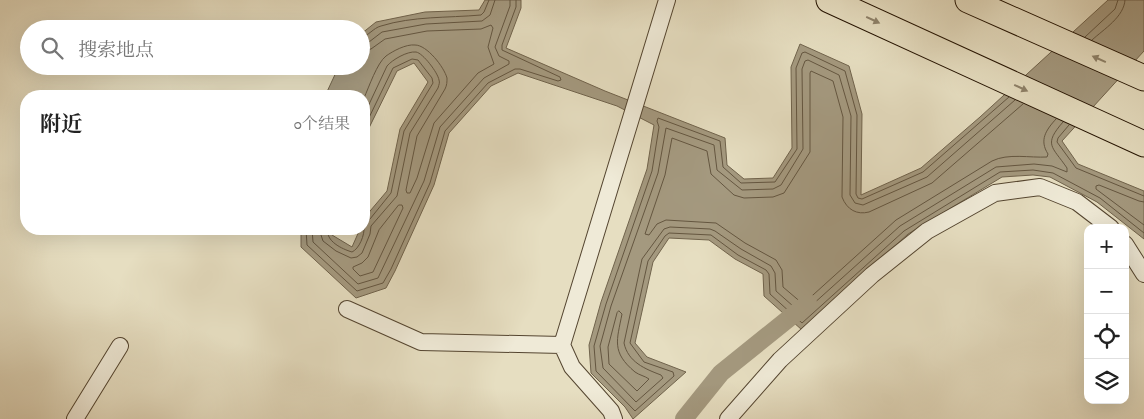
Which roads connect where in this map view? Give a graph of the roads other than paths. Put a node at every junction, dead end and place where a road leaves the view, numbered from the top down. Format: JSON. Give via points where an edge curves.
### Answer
{"nodes":[{"id":1,"x":668,"y":0,"type":"edge"},
{"id":2,"x":829,"y":0,"type":"edge"},
{"id":3,"x":968,"y":0,"type":"edge"},
{"id":4,"x":1144,"y":78,"type":"edge"},
{"id":5,"x":1144,"y":144,"type":"edge"},
{"id":6,"x":1106,"y":224,"type":"edge"},
{"id":7,"x":1129,"y":250,"type":"edge"},
{"id":8,"x":1144,"y":274,"type":"edge"},
{"id":9,"x":347,"y":310,"type":"dead end"},
{"id":10,"x":120,"y":346,"type":"dead end"},
{"id":11,"x":562,"y":346,"type":"junction"},
{"id":12,"x":75,"y":419,"type":"edge"},
{"id":13,"x":614,"y":419,"type":"edge"},
{"id":14,"x":728,"y":419,"type":"edge"}],
"edges":[{"from":1,"to":11,"type":"street"},
{"from":2,"to":5,"type":"main road","one_way":true},
{"from":4,"to":3,"type":"main road","one_way":true},
{"from":6,"to":14,"type":"street","via":[[1077,202],[1040,187],[995,193],[926,231],[872,275],[780,360]]},
{"from":7,"to":8,"type":"street"},
{"from":9,"to":11,"type":"street","via":[[421,342]]},
{"from":10,"to":12,"type":"street"},
{"from":11,"to":13,"type":"street","via":[[572,367],[611,411]]}]}
